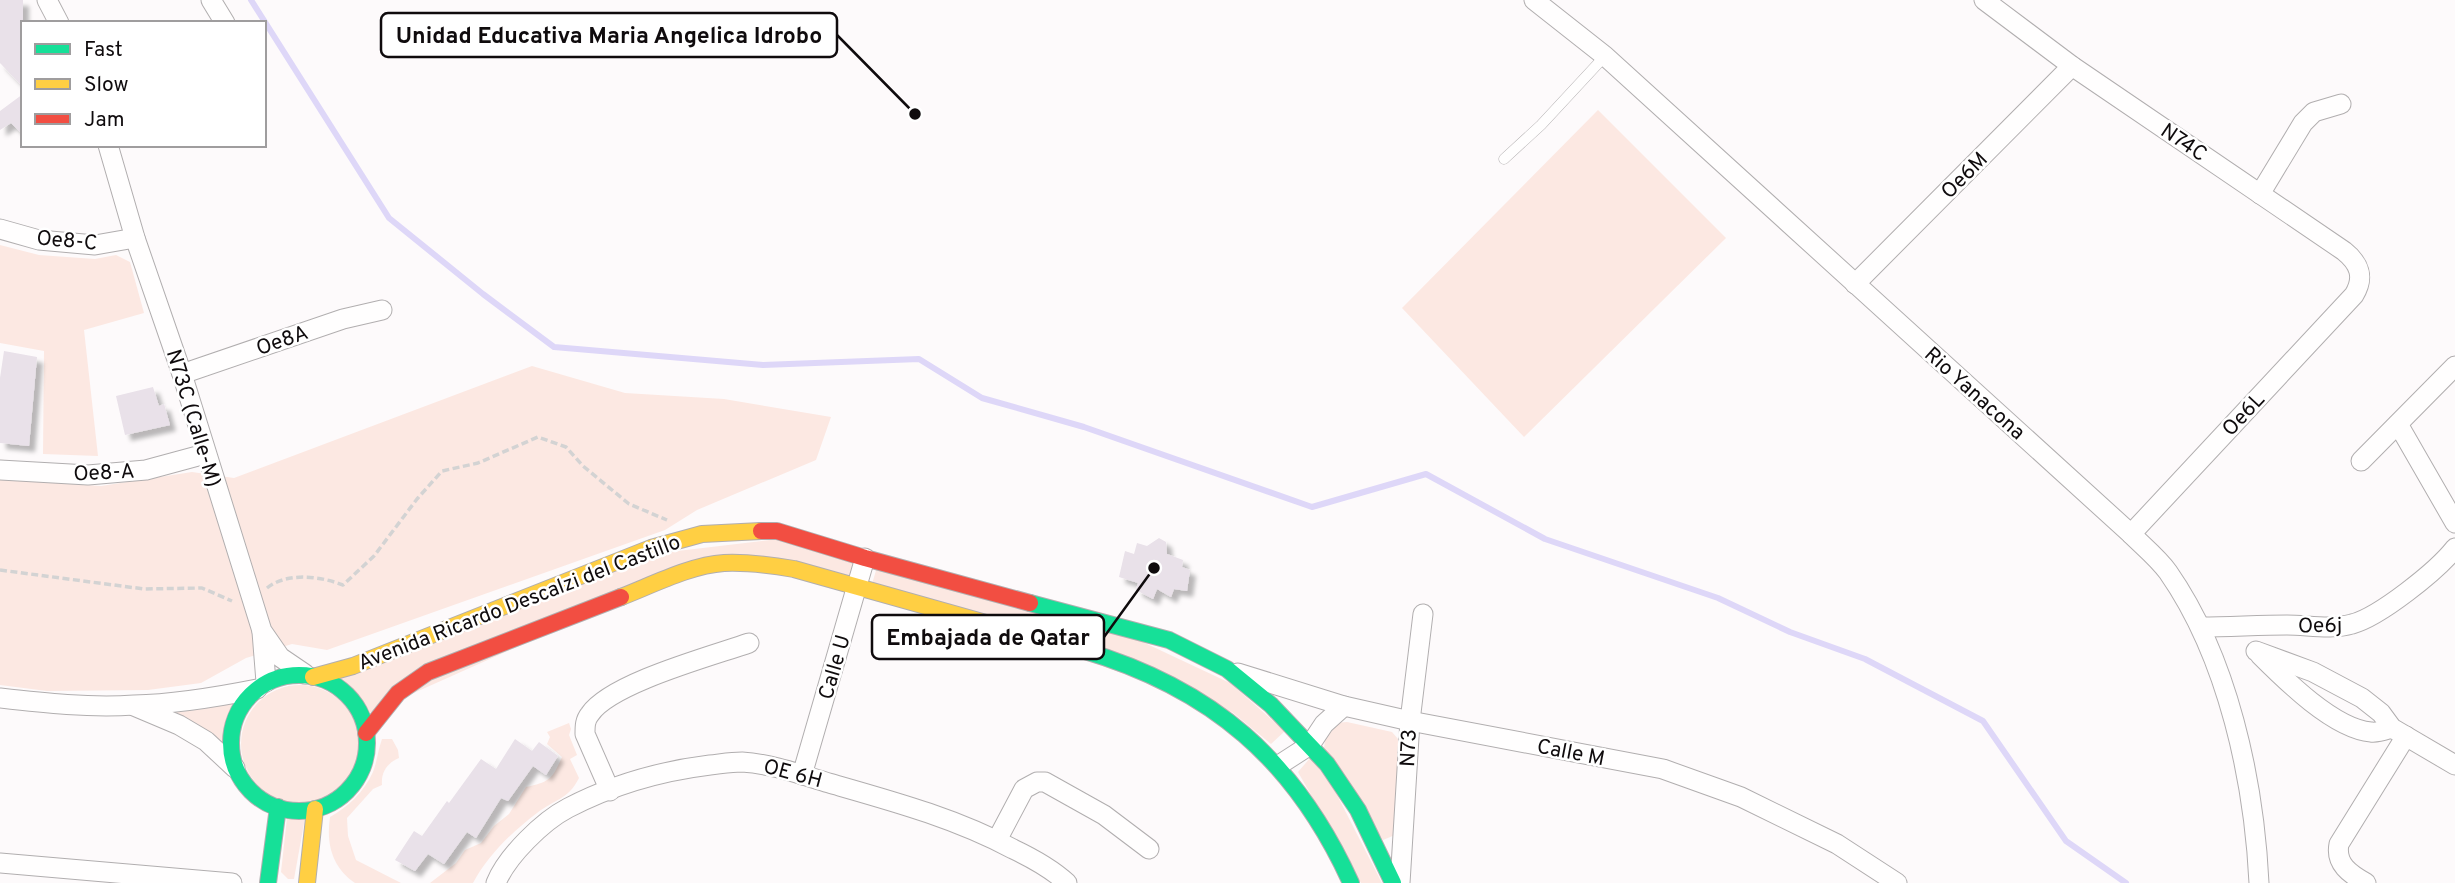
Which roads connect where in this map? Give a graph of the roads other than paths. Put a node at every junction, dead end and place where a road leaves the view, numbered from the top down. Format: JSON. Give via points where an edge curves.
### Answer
{"nodes":[{"id":1,"x":47,"y":0,"type":"edge"},
{"id":2,"x":211,"y":0,"type":"edge"},
{"id":3,"x":1534,"y":0,"type":"edge"},
{"id":4,"x":1984,"y":0,"type":"edge"},
{"id":5,"x":58,"y":21,"type":"edge"},
{"id":6,"x":224,"y":21,"type":"edge"},
{"id":7,"x":1605,"y":56,"type":"junction"},
{"id":8,"x":2072,"y":66,"type":"junction"},
{"id":9,"x":2341,"y":104,"type":"dead end"},
{"id":10,"x":109,"y":147,"type":"edge"},
{"id":11,"x":1504,"y":159,"type":"dead end"},
{"id":12,"x":2260,"y":194,"type":"junction"},
{"id":13,"x":0,"y":229,"type":"edge"},
{"id":14,"x":135,"y":238,"type":"junction"},
{"id":15,"x":1855,"y":284,"type":"junction"},
{"id":16,"x":2354,"y":295,"type":"joint"},
{"id":17,"x":382,"y":310,"type":"dead end"},
{"id":18,"x":2455,"y":366,"type":"edge"},
{"id":19,"x":182,"y":374,"type":"junction"},
{"id":20,"x":2398,"y":424,"type":"junction"},
{"id":21,"x":205,"y":454,"type":"junction"},
{"id":22,"x":2361,"y":461,"type":"dead end"},
{"id":23,"x":0,"y":470,"type":"edge"},
{"id":24,"x":2455,"y":523,"type":"edge"},
{"id":25,"x":2131,"y":534,"type":"junction"},
{"id":26,"x":2455,"y":548,"type":"edge"},
{"id":27,"x":865,"y":558,"type":"junction"},
{"id":28,"x":858,"y":588,"type":"junction"},
{"id":29,"x":1423,"y":614,"type":"dead end"},
{"id":30,"x":2201,"y":627,"type":"junction"},
{"id":31,"x":2236,"y":628,"type":"junction"},
{"id":32,"x":262,"y":631,"type":"junction"},
{"id":33,"x":749,"y":643,"type":"dead end"},
{"id":34,"x":2256,"y":650,"type":"junction"},
{"id":35,"x":1227,"y":669,"type":"junction"},
{"id":36,"x":309,"y":675,"type":"junction"},
{"id":37,"x":262,"y":685,"type":"junction"},
{"id":38,"x":0,"y":698,"type":"edge"},
{"id":39,"x":133,"y":706,"type":"junction"},
{"id":40,"x":1344,"y":706,"type":"junction"},
{"id":41,"x":1410,"y":722,"type":"junction"},
{"id":42,"x":2399,"y":732,"type":"junction"},
{"id":43,"x":366,"y":733,"type":"junction"},
{"id":44,"x":1310,"y":745,"type":"junction"},
{"id":45,"x":2453,"y":760,"type":"edge"},
{"id":46,"x":1279,"y":765,"type":"junction"},
{"id":47,"x":236,"y":768,"type":"junction"},
{"id":48,"x":802,"y":775,"type":"junction"},
{"id":49,"x":610,"y":791,"type":"junction"},
{"id":50,"x":278,"y":807,"type":"junction"},
{"id":51,"x":315,"y":809,"type":"junction"},
{"id":52,"x":997,"y":840,"type":"junction"},
{"id":53,"x":1150,"y":849,"type":"dead end"},
{"id":54,"x":0,"y":863,"type":"edge"},
{"id":55,"x":232,"y":883,"type":"edge"},
{"id":56,"x":268,"y":883,"type":"edge"},
{"id":57,"x":307,"y":883,"type":"edge"},
{"id":58,"x":496,"y":883,"type":"edge"},
{"id":59,"x":1067,"y":883,"type":"edge"},
{"id":60,"x":1351,"y":883,"type":"edge"},
{"id":61,"x":1393,"y":883,"type":"edge"},
{"id":62,"x":1400,"y":883,"type":"edge"},
{"id":63,"x":1898,"y":883,"type":"edge"},
{"id":64,"x":2259,"y":883,"type":"edge"},
{"id":65,"x":2365,"y":883,"type":"edge"}],
"edges":[{"from":1,"to":5,"type":"street"},
{"from":2,"to":6,"type":"street"},
{"from":3,"to":7,"type":"street","name":"Rio Yanacona"},
{"from":4,"to":8,"type":"street","name":"N74C"},
{"from":7,"to":11,"type":"lane"},
{"from":7,"to":15,"type":"street","name":"Rio Yanacona"},
{"from":8,"to":12,"type":"street","name":"N74C"},
{"from":8,"to":15,"type":"street","name":"Oe6M"},
{"from":9,"to":12,"type":"street","via":[[2314,112],[2303,123]]},
{"from":10,"to":14,"type":"street","name":"N73C (Calle-M)"},
{"from":12,"to":16,"type":"street","name":"N74C","via":[[2353,258],[2360,272]]},
{"from":13,"to":14,"type":"street","name":"Oe8-C","via":[[39,240],[95,245]]},
{"from":14,"to":19,"type":"street","name":"N73C (Calle-M)"},
{"from":15,"to":25,"type":"street","name":"Rio Yanacona"},
{"from":16,"to":25,"type":"street","name":"Oe6L"},
{"from":17,"to":19,"type":"street","name":"Oe8A"},
{"from":18,"to":20,"type":"street"},
{"from":19,"to":21,"type":"street","name":"N73C (Calle-M)"},
{"from":20,"to":22,"type":"street"},
{"from":20,"to":24,"type":"street"},
{"from":21,"to":23,"type":"street","name":"Oe8-A","via":[[146,470],[88,475]]},
{"from":21,"to":32,"type":"street","name":"N73C (Calle-M)"},
{"from":25,"to":30,"type":"street","name":"Rio Yanacona","via":[[2166,569]]},
{"from":26,"to":31,"type":"street","name":"Oe6j","via":[[2403,594],[2359,622],[2333,627]]},
{"from":27,"to":28,"type":"street","name":"Calle U"},
{"from":27,"to":35,"type":"street","name":"Avenida Ricardo Descalzi del Castillo","via":[[1170,640]]},
{"from":27,"to":36,"type":"street","name":"Avenida Ricardo Descalzi del Castillo","via":[[778,531],[702,534],[651,548],[354,666]]},
{"from":28,"to":43,"type":"street","name":"Avenida Ricardo Descalzi del Castillo","via":[[794,569],[755,564],[721,563],[679,575],[428,672],[398,693]]},
{"from":28,"to":46,"type":"street","name":"Avenida Ricardo Descalzi del Castillo","via":[[1105,658],[1158,678],[1205,705]]},
{"from":28,"to":48,"type":"street","name":"Calle U"},
{"from":29,"to":41,"type":"street","name":"N73"},
{"from":30,"to":31,"type":"street","name":"Oe6j"},
{"from":30,"to":64,"type":"street","name":"Rio Yanacona","via":[[2240,744],[2258,849]]},
{"from":31,"to":34,"type":"street"},
{"from":32,"to":36,"type":"street","name":"N73C (Calle-M)","via":[[280,657]]},
{"from":32,"to":37,"type":"street"},
{"from":33,"to":49,"type":"street","via":[[642,681],[611,695],[591,712],[584,724],[585,734]]},
{"from":34,"to":42,"type":"street","via":[[2354,693]]},
{"from":34,"to":42,"type":"street","via":[[2290,685],[2337,720],[2370,733]]},
{"from":35,"to":40,"type":"street","name":"Calle M"},
{"from":35,"to":44,"type":"street","name":"Avenida Ricardo Descalzi del Castillo"},
{"from":36,"to":37,"type":"street","name":"Avenida Ricardo Descalzi del Castillo","via":[[285,675]]},
{"from":36,"to":43,"type":"street","name":"Avenida Ricardo Descalzi del Castillo","via":[[327,680],[345,693],[359,711]]},
{"from":37,"to":39,"type":"street","name":"Avenida Ricardo Descalzi del Castillo","via":[[192,700]]},
{"from":37,"to":47,"type":"street","via":[[239,710],[232,728]]},
{"from":38,"to":39,"type":"street","name":"Avenida Ricardo Descalzi del Castillo"},
{"from":39,"to":47,"type":"street","name":"Avenida Ricardo Descalzi del Castillo","via":[[206,741]]},
{"from":40,"to":41,"type":"street","name":"Calle M"},
{"from":40,"to":44,"type":"street"},
{"from":41,"to":62,"type":"street","name":"N73"},
{"from":41,"to":63,"type":"street","name":"Calle M","via":[[1663,769],[1741,797],[1837,844]]},
{"from":42,"to":45,"type":"street"},
{"from":42,"to":65,"type":"street","via":[[2339,844],[2340,860]]},
{"from":43,"to":51,"type":"street","via":[[366,753],[355,780],[334,801]]},
{"from":44,"to":46,"type":"street"},
{"from":44,"to":61,"type":"street","name":"Avenida Ricardo Descalzi del Castillo","via":[[1358,810]]},
{"from":46,"to":60,"type":"street","name":"Avenida Ricardo Descalzi del Castillo","via":[[1311,808]]},
{"from":47,"to":50,"type":"street","name":"Avenida Ricardo Descalzi del Castillo","via":[[252,792]]},
{"from":48,"to":49,"type":"street","name":"OE 6H","via":[[775,765],[739,762],[637,779]]},
{"from":48,"to":52,"type":"street","name":"OE 6H","via":[[916,807]]},
{"from":49,"to":58,"type":"street","name":"OE 6H","via":[[567,808],[542,826]]},
{"from":50,"to":51,"type":"street","name":"Avenida Ricardo Descalzi del Castillo"},
{"from":50,"to":56,"type":"street"},
{"from":51,"to":57,"type":"street"},
{"from":52,"to":53,"type":"street","via":[[1024,789],[1045,782],[1104,815]]},
{"from":52,"to":59,"type":"street","name":"OE 6H"},
{"from":54,"to":55,"type":"street"}]}
